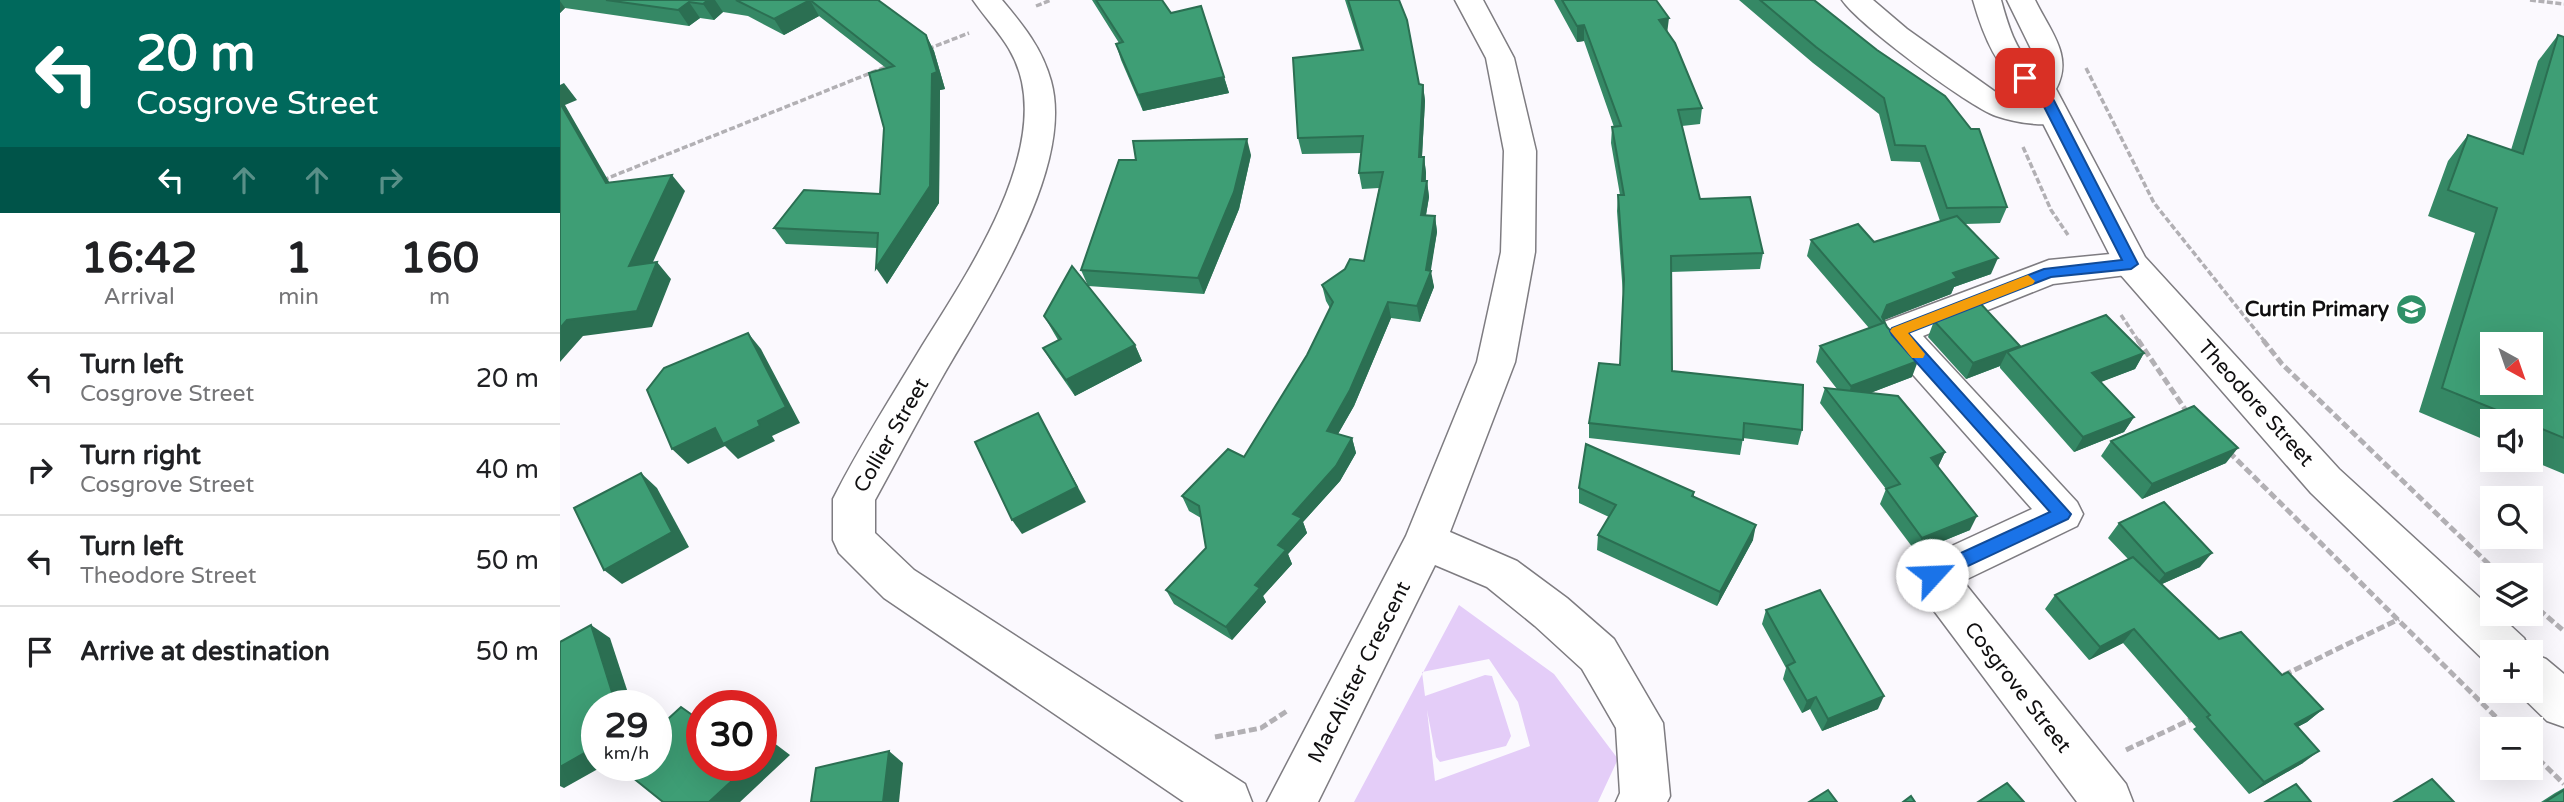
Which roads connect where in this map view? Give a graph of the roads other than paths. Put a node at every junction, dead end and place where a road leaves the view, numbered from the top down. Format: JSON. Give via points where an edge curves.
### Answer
{"nodes":[{"id":1,"x":1469,"y":0,"type":"edge"},
{"id":2,"x":1856,"y":0,"type":"edge"},
{"id":3,"x":1987,"y":0,"type":"edge"},
{"id":4,"x":2021,"y":0,"type":"edge"},
{"id":5,"x":997,"y":9,"type":"edge"},
{"id":6,"x":2048,"y":102,"type":"junction"},
{"id":7,"x":2131,"y":264,"type":"junction"},
{"id":8,"x":1425,"y":541,"type":"junction"},
{"id":9,"x":2494,"y":640,"type":"edge"},
{"id":10,"x":2543,"y":686,"type":"edge"},
{"id":11,"x":2564,"y":705,"type":"edge"},
{"id":12,"x":2096,"y":786,"type":"edge"},
{"id":13,"x":1227,"y":802,"type":"edge"},
{"id":14,"x":1292,"y":802,"type":"edge"},
{"id":15,"x":1641,"y":802,"type":"edge"}],
"edges":[{"from":1,"to":8,"type":"street","name":"MacAlister Crescent","via":[[1500,58],[1520,151],[1518,252],[1496,362]]},
{"from":2,"to":6,"type":"street","via":[[1986,99],[2032,114]]},
{"from":3,"to":6,"type":"street","name":"Theodore Street","via":[[1999,40],[2013,65]]},
{"from":4,"to":6,"type":"street","via":[[2050,59]]},
{"from":5,"to":13,"type":"street","name":"Collier Street","via":[[1026,46],[1039,81],[1041,121],[1026,187],[993,262],[854,499],[854,540],[899,584]]},
{"from":6,"to":7,"type":"street","name":"Theodore Street"},
{"from":7,"to":9,"type":"street","name":"Theodore Street","via":[[2325,481]]},
{"from":7,"to":12,"type":"street","name":"Cosgrove Street","via":[[2049,272],[1897,331],[2062,514],[1932,575]]},
{"from":8,"to":14,"type":"street","name":"MacAlister Crescent"},
{"from":8,"to":15,"type":"street","via":[[1502,574],[1598,654],[1639,723],[1645,796]]},
{"from":10,"to":11,"type":"street"}]}
